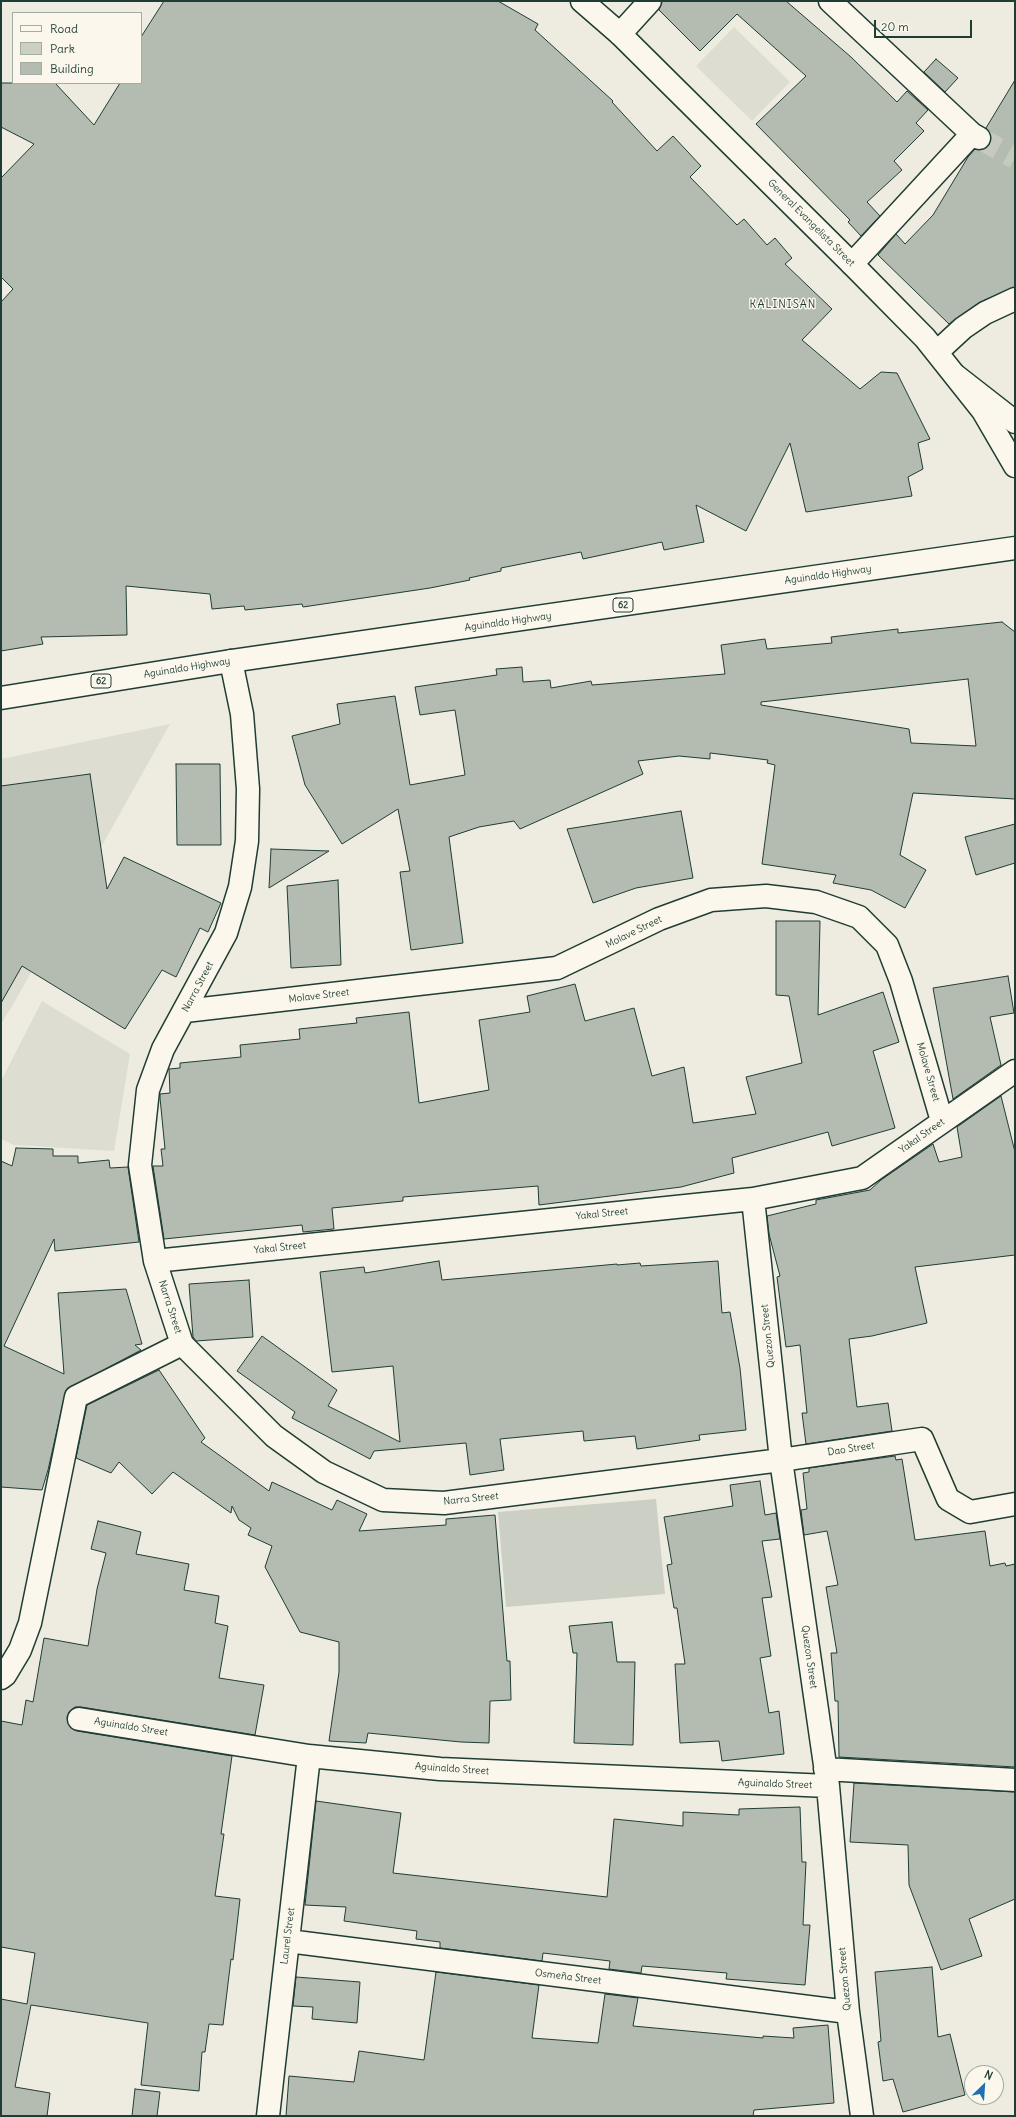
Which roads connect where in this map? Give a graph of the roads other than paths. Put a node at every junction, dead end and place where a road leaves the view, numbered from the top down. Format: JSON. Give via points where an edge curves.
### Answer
{"nodes":[{"id":1,"x":582,"y":1,"type":"edge"},
{"id":2,"x":650,"y":1,"type":"edge"},
{"id":3,"x":830,"y":1,"type":"edge"},
{"id":4,"x":620,"y":34,"type":"junction"},
{"id":5,"x":852,"y":264,"type":"junction"},
{"id":6,"x":1015,"y":299,"type":"edge"},
{"id":7,"x":936,"y":352,"type":"junction"},
{"id":8,"x":956,"y":376,"type":"junction"},
{"id":9,"x":1015,"y":422,"type":"edge"},
{"id":10,"x":1015,"y":466,"type":"edge"},
{"id":11,"x":1015,"y":548,"type":"edge"},
{"id":12,"x":231,"y":661,"type":"junction"},
{"id":13,"x":1,"y":698,"type":"edge"},
{"id":14,"x":185,"y":1011,"type":"junction"},
{"id":15,"x":1015,"y":1071,"type":"edge"},
{"id":16,"x":942,"y":1121,"type":"junction"},
{"id":17,"x":753,"y":1198,"type":"junction"},
{"id":18,"x":155,"y":1261,"type":"junction"},
{"id":19,"x":182,"y":1344,"type":"junction"},
{"id":20,"x":781,"y":1460,"type":"junction"},
{"id":21,"x":1015,"y":1504,"type":"edge"},
{"id":22,"x":1,"y":1678,"type":"edge"},
{"id":23,"x":79,"y":1719,"type":"dead end"},
{"id":24,"x":309,"y":1756,"type":"junction"},
{"id":25,"x":826,"y":1777,"type":"junction"},
{"id":26,"x":1015,"y":1780,"type":"edge"},
{"id":27,"x":288,"y":1941,"type":"junction"},
{"id":28,"x":848,"y":2012,"type":"junction"},
{"id":29,"x":268,"y":2116,"type":"edge"},
{"id":30,"x":862,"y":2116,"type":"edge"}],
"edges":[{"from":1,"to":4,"type":"main road","name":"General Evangelista Street"},
{"from":2,"to":4,"type":"main road"},
{"from":3,"to":5,"type":"main road","via":[[976,136]]},
{"from":4,"to":5,"type":"main road","name":"General Evangelista Street"},
{"from":5,"to":7,"type":"main road","name":"General Evangelista Street"},
{"from":6,"to":7,"type":"main road","via":[[985,313]]},
{"from":7,"to":8,"type":"main road","name":"General Evangelista Street"},
{"from":8,"to":9,"type":"main road"},
{"from":8,"to":10,"type":"main road","name":"General Evangelista Street","via":[[983,411]]},
{"from":11,"to":12,"type":"main road","name":"Aguinaldo Highway","number":"62"},
{"from":12,"to":13,"type":"main road","name":"Aguinaldo Highway","number":"62"},
{"from":12,"to":14,"type":"main road","name":"Narra Street","via":[[242,714],[248,788],[246,849],[240,887],[226,933]]},
{"from":14,"to":16,"type":"main road","name":"Molave Street","via":[[557,968],[658,919],[711,900],[766,896],[816,902],[859,917],[887,945],[901,981]]},
{"from":14,"to":18,"type":"main road","name":"Narra Street","via":[[163,1049],[148,1090],[140,1165]]},
{"from":15,"to":16,"type":"main road","name":"Yakal Street"},
{"from":16,"to":17,"type":"main road","name":"Yakal Street","via":[[862,1178]]},
{"from":17,"to":18,"type":"main road","name":"Yakal Street"},
{"from":17,"to":20,"type":"main road","name":"Quezon Street"},
{"from":18,"to":19,"type":"main road","name":"Narra Street"},
{"from":19,"to":20,"type":"main road","name":"Narra Street","via":[[274,1436],[324,1472],[383,1500],[444,1503]]},
{"from":19,"to":22,"type":"main road","via":[[76,1397],[30,1623],[20,1650],[6,1675]]},
{"from":20,"to":21,"type":"main road","name":"Dao Street","via":[[922,1439],[948,1499],[970,1512]]},
{"from":20,"to":25,"type":"main road","name":"Quezon Street"},
{"from":23,"to":24,"type":"main road","name":"Aguinaldo Street"},
{"from":24,"to":25,"type":"main road","name":"Aguinaldo Street","via":[[440,1769]]},
{"from":24,"to":27,"type":"main road","name":"Laurel Street"},
{"from":25,"to":26,"type":"main road","name":"Aguinaldo Street"},
{"from":25,"to":28,"type":"main road","name":"Quezon Street"},
{"from":27,"to":28,"type":"main road","name":"Osmeña Street"},
{"from":27,"to":29,"type":"main road","name":"Laurel Street"},
{"from":28,"to":30,"type":"main road","name":"Quezon Street"}]}
